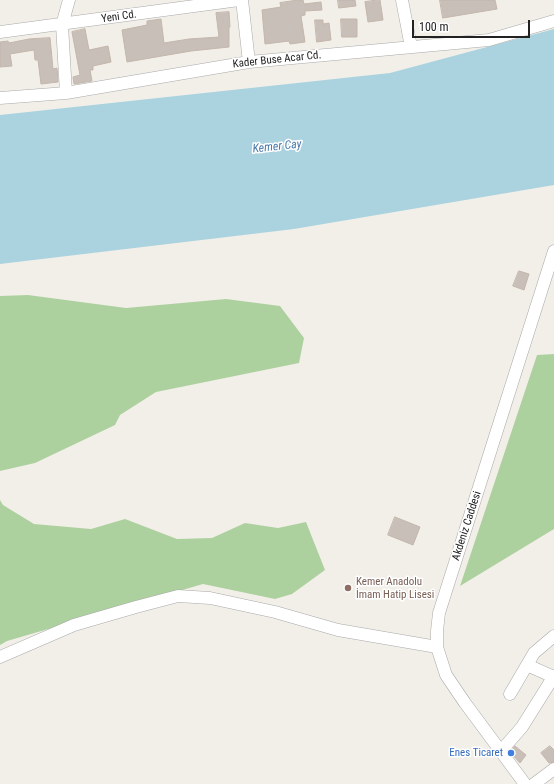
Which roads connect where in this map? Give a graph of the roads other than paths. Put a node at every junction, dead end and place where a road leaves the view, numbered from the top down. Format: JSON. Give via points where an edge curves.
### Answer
{"nodes":[{"id":1,"x":69,"y":0,"type":"edge"},
{"id":2,"x":239,"y":0,"type":"edge"},
{"id":3,"x":242,"y":0,"type":"edge"},
{"id":4,"x":402,"y":0,"type":"edge"},
{"id":5,"x":554,"y":22,"type":"edge"},
{"id":6,"x":62,"y":25,"type":"junction"},
{"id":7,"x":0,"y":32,"type":"edge"},
{"id":8,"x":411,"y":47,"type":"junction"},
{"id":9,"x":249,"y":62,"type":"junction"},
{"id":10,"x":66,"y":93,"type":"junction"},
{"id":11,"x":0,"y":98,"type":"edge"},
{"id":12,"x":554,"y":251,"type":"edge"},
{"id":13,"x":554,"y":636,"type":"edge"},
{"id":14,"x":437,"y":647,"type":"junction"},
{"id":15,"x":0,"y":657,"type":"edge"},
{"id":16,"x":527,"y":665,"type":"junction"},
{"id":17,"x":554,"y":677,"type":"edge"},
{"id":18,"x":510,"y":694,"type":"dead end"},
{"id":19,"x":501,"y":751,"type":"junction"},
{"id":20,"x":554,"y":769,"type":"edge"},
{"id":21,"x":525,"y":784,"type":"edge"},
{"id":22,"x":534,"y":784,"type":"edge"}],
"edges":[{"from":1,"to":6,"type":"street"},
{"from":2,"to":6,"type":"street","name":"Yeni Cd."},
{"from":3,"to":9,"type":"street"},
{"from":4,"to":8,"type":"street"},
{"from":5,"to":8,"type":"street","name":"Kader Buse Acar Cd.","via":[[489,40]]},
{"from":6,"to":7,"type":"street","name":"Yeni Cd."},
{"from":6,"to":10,"type":"street"},
{"from":8,"to":9,"type":"street","name":"Kader Buse Acar Cd."},
{"from":9,"to":10,"type":"street","name":"Kader Buse Acar Cd."},
{"from":10,"to":11,"type":"street","name":"Kader Buse Acar Cd."},
{"from":12,"to":14,"type":"street","name":"Akdeniz Caddesi","via":[[439,613]]},
{"from":13,"to":16,"type":"street","via":[[534,653]]},
{"from":14,"to":15,"type":"street","via":[[338,630],[275,612],[210,598],[178,596],[74,625]]},
{"from":14,"to":19,"type":"street","name":"Akdeniz Caddesi","via":[[446,675]]},
{"from":16,"to":17,"type":"street"},
{"from":16,"to":18,"type":"street"},
{"from":17,"to":19,"type":"street","via":[[522,727]]},
{"from":19,"to":21,"type":"street","name":"Akdeniz Caddesi"},
{"from":20,"to":22,"type":"street"}]}
